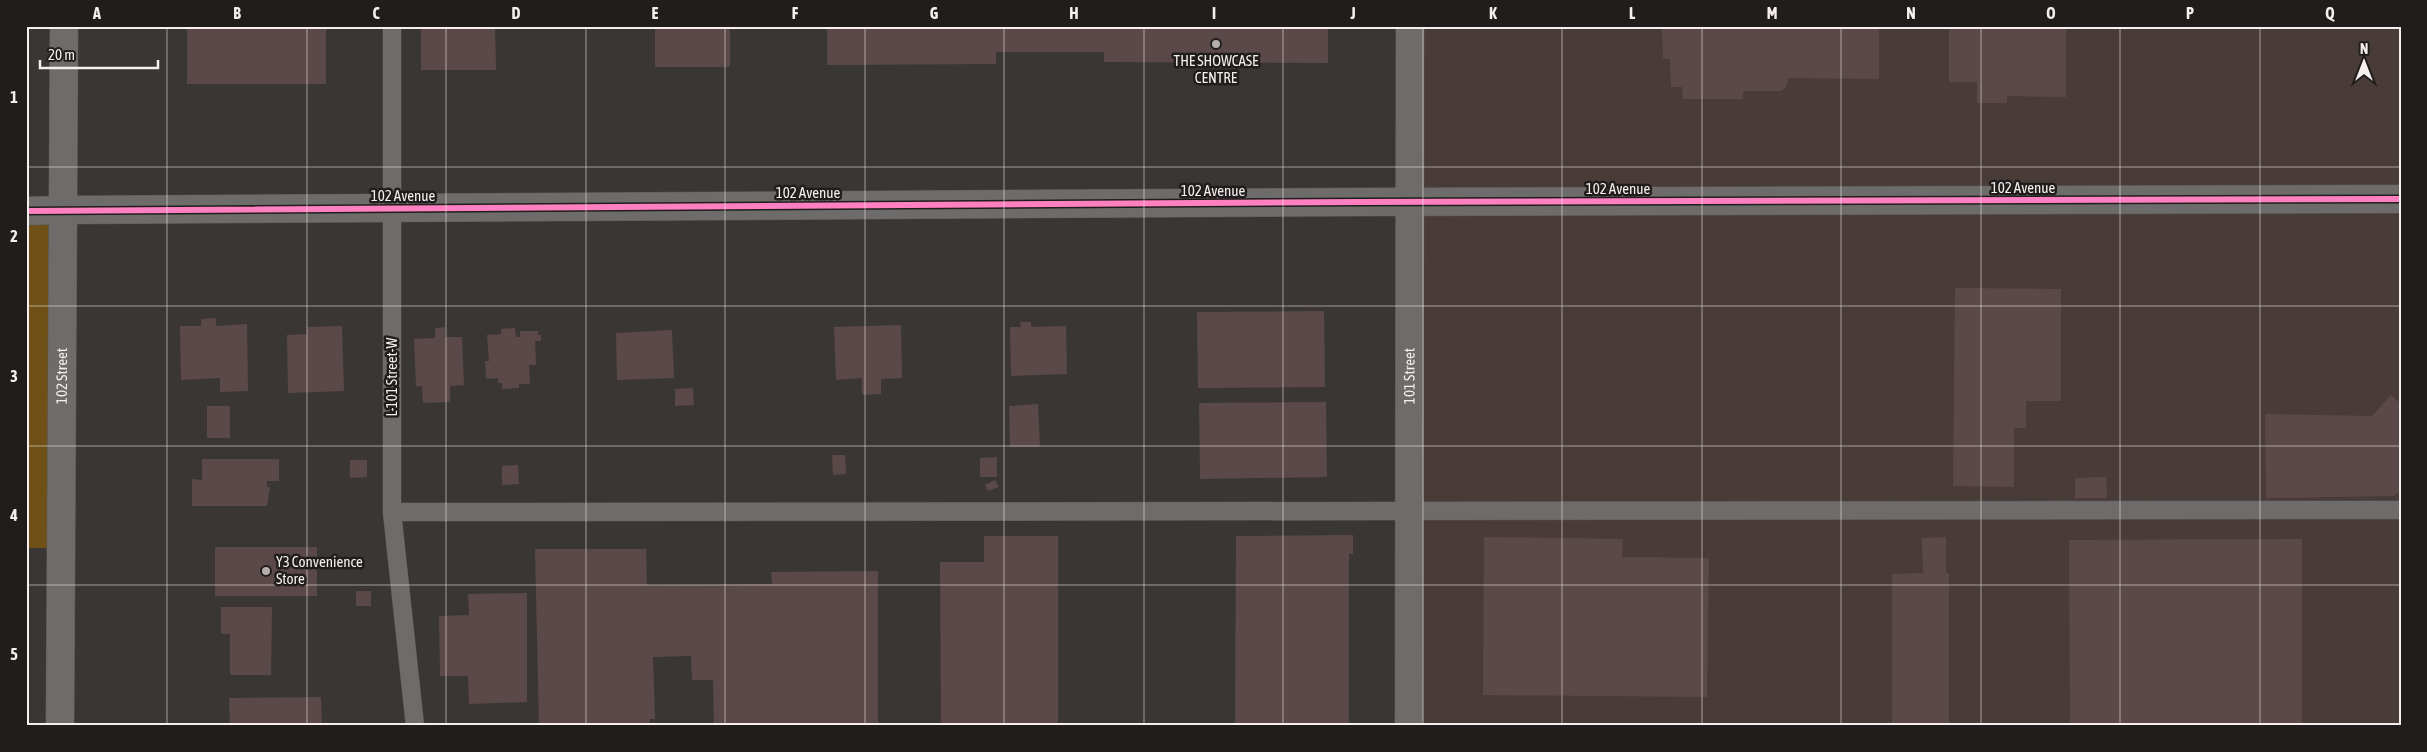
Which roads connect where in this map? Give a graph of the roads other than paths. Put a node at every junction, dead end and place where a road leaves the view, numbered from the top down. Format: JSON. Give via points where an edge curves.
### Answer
{"nodes":[{"id":1,"x":64,"y":26,"type":"edge"},
{"id":2,"x":392,"y":26,"type":"edge"},
{"id":3,"x":1410,"y":26,"type":"edge"},
{"id":4,"x":2401,"y":199,"type":"edge"},
{"id":5,"x":1409,"y":202,"type":"junction"},
{"id":6,"x":392,"y":208,"type":"junction"},
{"id":7,"x":63,"y":210,"type":"junction"},
{"id":8,"x":26,"y":211,"type":"edge"},
{"id":9,"x":1408,"y":510,"type":"junction"},
{"id":10,"x":2401,"y":510,"type":"edge"},
{"id":11,"x":392,"y":512,"type":"junction"},
{"id":12,"x":60,"y":726,"type":"edge"},
{"id":13,"x":415,"y":726,"type":"edge"},
{"id":14,"x":1409,"y":726,"type":"edge"}],
"edges":[{"from":1,"to":7,"type":"street","name":"102 Street"},
{"from":2,"to":6,"type":"lane","name":"L-101 Street-W"},
{"from":3,"to":5,"type":"street","name":"101 Street"},
{"from":4,"to":5,"type":"street","name":"102 Avenue"},
{"from":5,"to":6,"type":"street","name":"102 Avenue"},
{"from":5,"to":9,"type":"street","name":"101 Street"},
{"from":6,"to":7,"type":"street","name":"102 Avenue"},
{"from":6,"to":11,"type":"lane","name":"L-101 Street-W"},
{"from":7,"to":8,"type":"street","name":"102 Avenue"},
{"from":7,"to":12,"type":"street","name":"102 Street"},
{"from":9,"to":10,"type":"lane"},
{"from":9,"to":11,"type":"lane"},
{"from":9,"to":14,"type":"street","name":"101 Street"},
{"from":11,"to":13,"type":"lane","name":"L-101 Street-W"}]}
